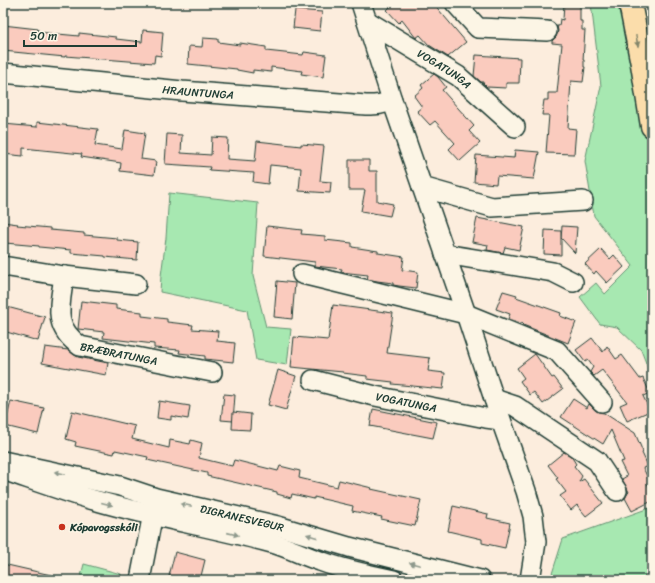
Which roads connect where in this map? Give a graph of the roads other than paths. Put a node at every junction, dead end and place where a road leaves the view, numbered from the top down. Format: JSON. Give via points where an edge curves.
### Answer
{"nodes":[{"id":1,"x":455,"y":3,"type":"edge"},
{"id":2,"x":630,"y":3,"type":"edge"},
{"id":3,"x":364,"y":12,"type":"edge"},
{"id":4,"x":547,"y":31,"type":"dead end"},
{"id":5,"x":3,"y":72,"type":"edge"},
{"id":6,"x":392,"y":100,"type":"junction"},
{"id":7,"x":652,"y":126,"type":"edge"},
{"id":8,"x":515,"y":127,"type":"dead end"},
{"id":9,"x":422,"y":187,"type":"junction"},
{"id":10,"x":583,"y":201,"type":"dead end"},
{"id":11,"x":445,"y":254,"type":"junction"},
{"id":12,"x":3,"y":266,"type":"edge"},
{"id":13,"x":302,"y":274,"type":"dead end"},
{"id":14,"x":64,"y":276,"type":"junction"},
{"id":15,"x":573,"y":282,"type":"dead end"},
{"id":16,"x":136,"y":284,"type":"dead end"},
{"id":17,"x":466,"y":314,"type":"junction"},
{"id":18,"x":212,"y":372,"type":"dead end"},
{"id":19,"x":313,"y":380,"type":"dead end"},
{"id":20,"x":494,"y":399,"type":"junction"},
{"id":21,"x":602,"y":402,"type":"dead end"},
{"id":22,"x":501,"y":420,"type":"junction"},
{"id":23,"x":3,"y":461,"type":"edge"},
{"id":24,"x":3,"y":470,"type":"edge"},
{"id":25,"x":617,"y":491,"type":"dead end"},
{"id":26,"x":154,"y":507,"type":"junction"},
{"id":27,"x":349,"y":547,"type":"junction"},
{"id":28,"x":340,"y":574,"type":"edge"},
{"id":29,"x":140,"y":580,"type":"edge"},
{"id":30,"x":394,"y":580,"type":"edge"},
{"id":31,"x":480,"y":580,"type":"edge"},
{"id":32,"x":530,"y":580,"type":"edge"}],
"edges":[{"from":1,"to":4,"type":"street","via":[[478,28]]},
{"from":2,"to":7,"type":"main road","one_way":true},
{"from":3,"to":6,"type":"street","name":"VOGATUNGA"},
{"from":3,"to":8,"type":"street","name":"VOGATUNGA","via":[[458,76]]},
{"from":5,"to":6,"type":"street","name":"HRAUNTUNGA","via":[[182,91],[366,105],[385,104]]},
{"from":6,"to":9,"type":"street","name":"VOGATUNGA"},
{"from":9,"to":10,"type":"street","via":[[492,207]]},
{"from":9,"to":11,"type":"street","name":"VOGATUNGA"},
{"from":11,"to":15,"type":"street","via":[[552,272]]},
{"from":11,"to":17,"type":"street","name":"VOGATUNGA"},
{"from":12,"to":14,"type":"street"},
{"from":13,"to":17,"type":"street"},
{"from":14,"to":16,"type":"street"},
{"from":14,"to":18,"type":"street","name":"BRÆÐRATUNGA","via":[[60,321],[67,334],[80,346]]},
{"from":17,"to":20,"type":"street","name":"VOGATUNGA"},
{"from":17,"to":21,"type":"street","via":[[557,351]]},
{"from":19,"to":22,"type":"street","name":"VOGATUNGA","via":[[375,396]]},
{"from":20,"to":22,"type":"street","name":"VOGATUNGA"},
{"from":20,"to":25,"type":"street","via":[[515,406],[597,461]]},
{"from":22,"to":32,"type":"street","name":"VOGATUNGA","via":[[533,516],[536,542]]},
{"from":26,"to":23,"type":"street","name":"DIGRANESVEGUR","one_way":true,"via":[[120,486]]},
{"from":24,"to":26,"type":"street","name":"DIGRANESVEGUR","one_way":true,"via":[[102,502]]},
{"from":27,"to":26,"type":"street","name":"DIGRANESVEGUR","one_way":true,"via":[[278,526]]},
{"from":26,"to":28,"type":"street","name":"DIGRANESVEGUR","one_way":true,"via":[[190,523],[278,545],[321,562]]},
{"from":26,"to":29,"type":"street"},
{"from":27,"to":28,"type":"street"},
{"from":31,"to":27,"type":"street","name":"DIGRANESVEGUR","one_way":true},
{"from":28,"to":30,"type":"street","name":"DIGRANESVEGUR"}]}
